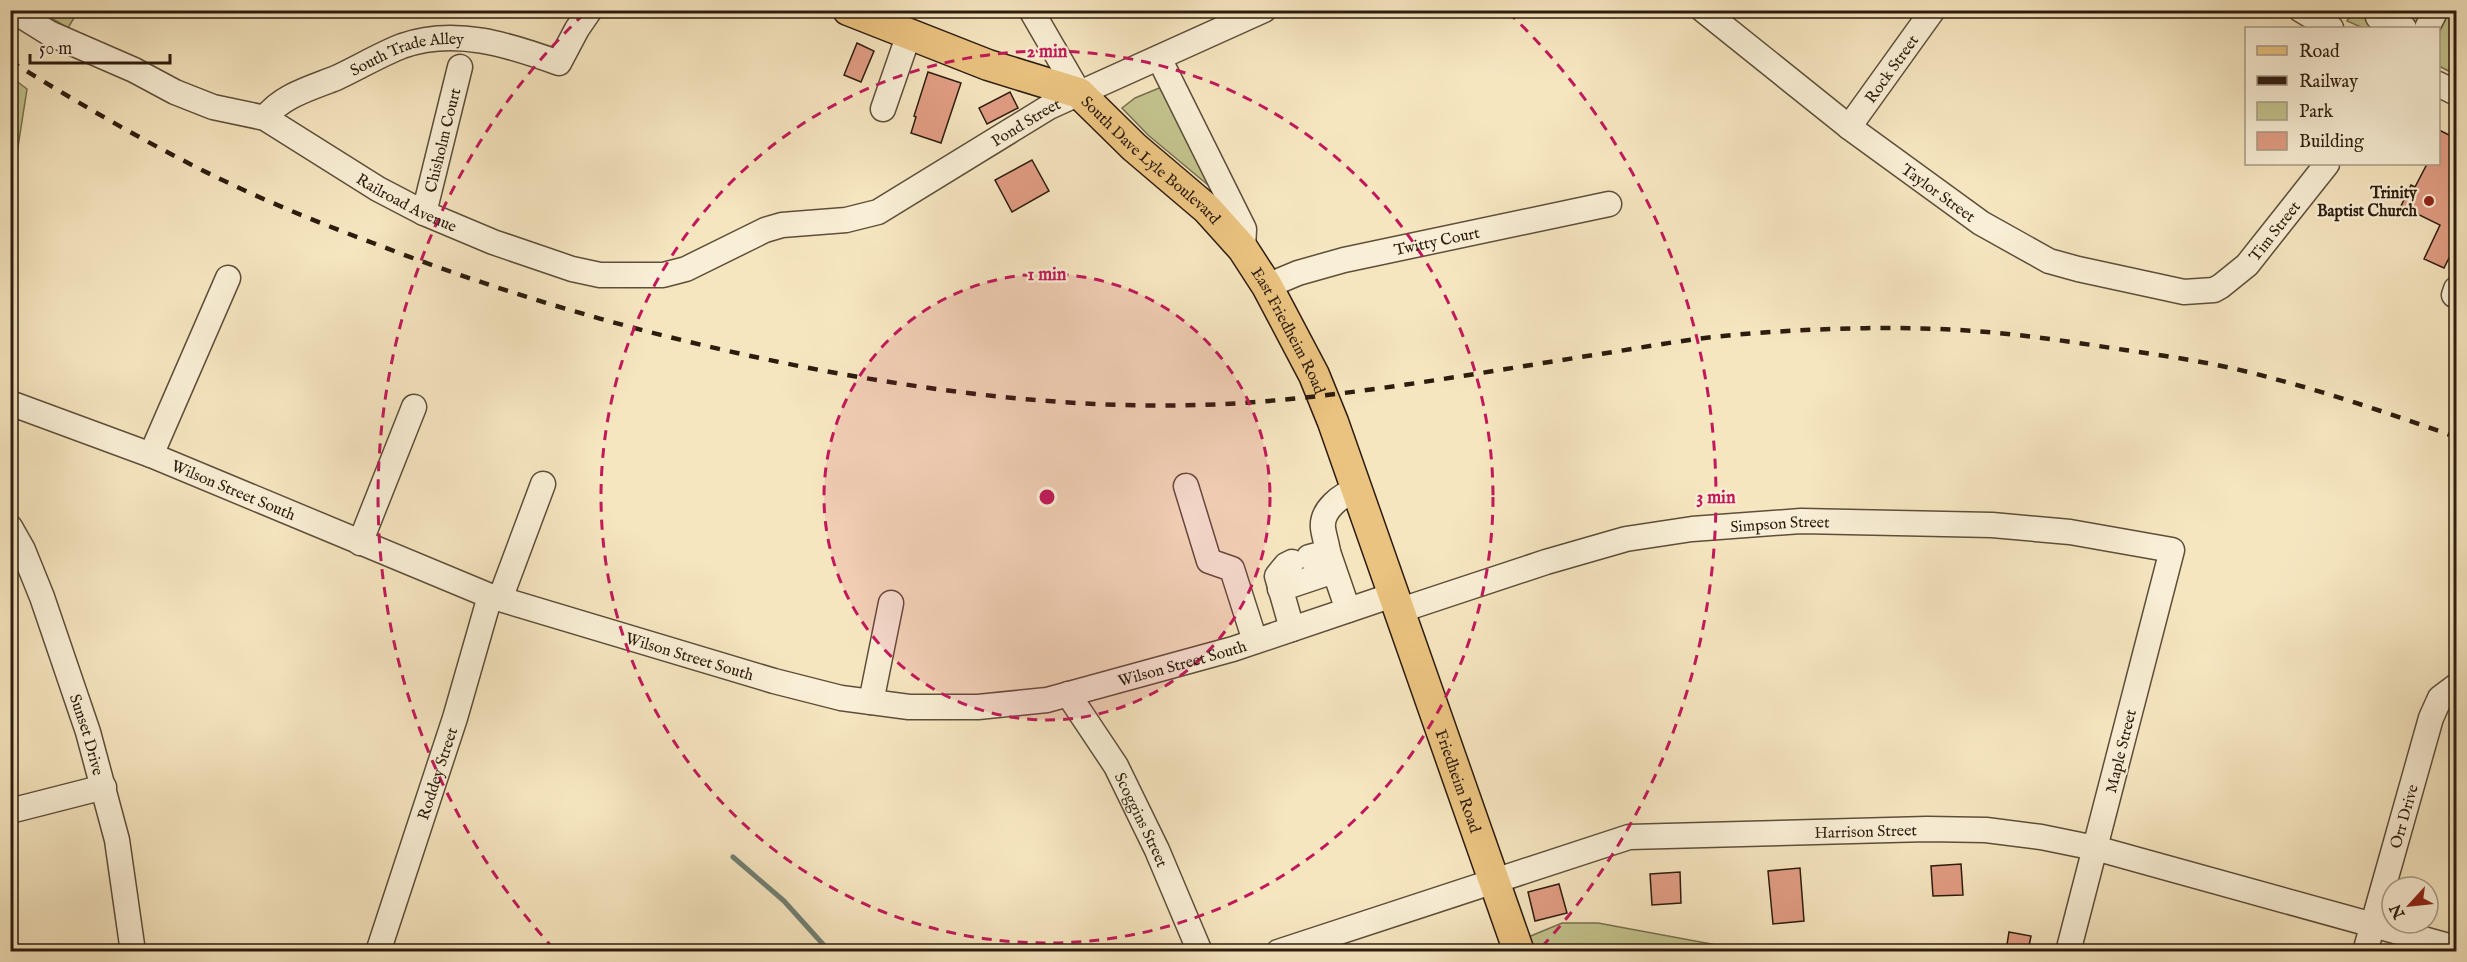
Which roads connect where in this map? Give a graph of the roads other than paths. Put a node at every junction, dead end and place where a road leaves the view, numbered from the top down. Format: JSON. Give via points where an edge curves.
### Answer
{"nodes":[{"id":1,"x":12,"y":10,"type":"edge"},
{"id":2,"x":590,"y":10,"type":"edge"},
{"id":3,"x":848,"y":10,"type":"edge"},
{"id":4,"x":1031,"y":10,"type":"edge"},
{"id":5,"x":1264,"y":10,"type":"edge"},
{"id":6,"x":1704,"y":10,"type":"edge"},
{"id":7,"x":1934,"y":10,"type":"edge"},
{"id":8,"x":2301,"y":10,"type":"edge"},
{"id":9,"x":2436,"y":10,"type":"edge"},
{"id":10,"x":2377,"y":19,"type":"edge"},
{"id":11,"x":2329,"y":27,"type":"edge"},
{"id":12,"x":2401,"y":27,"type":"edge"},
{"id":13,"x":2428,"y":27,"type":"edge"},
{"id":14,"x":909,"y":34,"type":"junction"},
{"id":15,"x":1159,"y":58,"type":"junction"},
{"id":16,"x":460,"y":67,"type":"dead end"},
{"id":17,"x":2440,"y":84,"type":"edge"},
{"id":18,"x":1079,"y":93,"type":"junction"},
{"id":19,"x":2457,"y":93,"type":"edge"},
{"id":20,"x":884,"y":109,"type":"dead end"},
{"id":21,"x":265,"y":118,"type":"junction"},
{"id":22,"x":1849,"y":127,"type":"junction"},
{"id":23,"x":2326,"y":165,"type":"edge"},
{"id":24,"x":1609,"y":204,"type":"dead end"},
{"id":25,"x":424,"y":213,"type":"junction"},
{"id":26,"x":825,"y":222,"type":"joint"},
{"id":27,"x":1244,"y":249,"type":"junction"},
{"id":28,"x":228,"y":278,"type":"dead end"},
{"id":29,"x":1268,"y":286,"type":"junction"},
{"id":30,"x":2214,"y":290,"type":"joint"},
{"id":31,"x":10,"y":403,"type":"edge"},
{"id":32,"x":414,"y":407,"type":"dead end"},
{"id":33,"x":151,"y":455,"type":"junction"},
{"id":34,"x":543,"y":484,"type":"dead end"},
{"id":35,"x":1186,"y":486,"type":"dead end"},
{"id":36,"x":1356,"y":490,"type":"junction"},
{"id":37,"x":10,"y":527,"type":"edge"},
{"id":38,"x":360,"y":543,"type":"junction"},
{"id":39,"x":2172,"y":550,"type":"joint"},
{"id":40,"x":1316,"y":561,"type":"junction"},
{"id":41,"x":1280,"y":589,"type":"junction"},
{"id":42,"x":495,"y":597,"type":"junction"},
{"id":43,"x":891,"y":603,"type":"dead end"},
{"id":44,"x":1395,"y":603,"type":"junction"},
{"id":45,"x":1348,"y":610,"type":"junction"},
{"id":46,"x":1292,"y":629,"type":"junction"},
{"id":47,"x":1255,"y":641,"type":"junction"},
{"id":48,"x":2454,"y":687,"type":"edge"},
{"id":49,"x":1068,"y":694,"type":"junction"},
{"id":50,"x":871,"y":702,"type":"junction"},
{"id":51,"x":104,"y":787,"type":"junction"},
{"id":52,"x":10,"y":811,"type":"edge"},
{"id":53,"x":2095,"y":848,"type":"junction"},
{"id":54,"x":1493,"y":881,"type":"junction"},
{"id":55,"x":2372,"y":924,"type":"junction"},
{"id":56,"x":2457,"y":948,"type":"edge"},
{"id":57,"x":133,"y":951,"type":"edge"},
{"id":58,"x":378,"y":951,"type":"edge"},
{"id":59,"x":1200,"y":951,"type":"edge"},
{"id":60,"x":1278,"y":951,"type":"edge"},
{"id":61,"x":1519,"y":951,"type":"edge"},
{"id":62,"x":2068,"y":951,"type":"edge"},
{"id":63,"x":2365,"y":951,"type":"edge"}],
"edges":[{"from":1,"to":21,"type":"street","name":"Railroad Avenue","via":[[49,33],[175,92]]},
{"from":2,"to":21,"type":"street","name":"South Trade Alley","via":[[559,63],[486,40],[419,41],[290,97]]},
{"from":3,"to":14,"type":"main road","name":"South Dave Lyle Boulevard"},
{"from":4,"to":18,"type":"street"},
{"from":5,"to":15,"type":"street","name":"Pond Street"},
{"from":6,"to":22,"type":"street","name":"Taylor Street"},
{"from":7,"to":22,"type":"street","name":"Rock Street"},
{"from":8,"to":11,"type":"street"},
{"from":9,"to":13,"type":"street"},
{"from":10,"to":12,"type":"street"},
{"from":14,"to":18,"type":"main road","name":"South Dave Lyle Boulevard","via":[[988,65]]},
{"from":14,"to":20,"type":"street"},
{"from":15,"to":18,"type":"street","name":"Pond Street"},
{"from":15,"to":27,"type":"street","name":"East Friedheim Road","via":[[1244,229]]},
{"from":16,"to":25,"type":"street","name":"Chisholm Court"},
{"from":17,"to":19,"type":"street"},
{"from":18,"to":26,"type":"street","name":"Pond Street","via":[[1031,117],[878,212]]},
{"from":18,"to":27,"type":"main road","name":"South Dave Lyle Boulevard","via":[[1134,147],[1208,209]]},
{"from":21,"to":25,"type":"street","name":"Railroad Avenue"},
{"from":22,"to":30,"type":"street","name":"Taylor Street","via":[[1981,224],[2049,261],[2184,292]]},
{"from":23,"to":30,"type":"street","name":"Tim Street","via":[[2247,265]]},
{"from":24,"to":29,"type":"street","name":"Twitty Court","via":[[1344,260]]},
{"from":25,"to":26,"type":"street","name":"Railroad Avenue","via":[[572,269],[628,277],[686,269],[782,225]]},
{"from":27,"to":29,"type":"main road","name":"East Friedheim Road"},
{"from":28,"to":33,"type":"street"},
{"from":29,"to":36,"type":"main road","name":"East Friedheim Road","via":[[1314,375]]},
{"from":31,"to":33,"type":"street","name":"Wilson Street South"},
{"from":32,"to":38,"type":"street"},
{"from":33,"to":38,"type":"street","name":"Wilson Street South"},
{"from":34,"to":42,"type":"street","name":"Roddey Street"},
{"from":35,"to":47,"type":"street","via":[[1209,561],[1232,569]]},
{"from":36,"to":40,"type":"street","via":[[1333,503],[1322,525]]},
{"from":36,"to":44,"type":"main road","name":"East Friedheim Road"},
{"from":37,"to":51,"type":"street","name":"Sunset Drive","via":[[49,616]]},
{"from":38,"to":42,"type":"street","name":"Wilson Street South"},
{"from":39,"to":44,"type":"street","name":"Simpson Street","via":[[2070,532],[1992,525],[1801,520],[1626,539],[1470,589]]},
{"from":39,"to":53,"type":"street","name":"Maple Street"},
{"from":40,"to":41,"type":"street"},
{"from":40,"to":41,"type":"street","via":[[1286,565],[1277,576]]},
{"from":40,"to":45,"type":"street"},
{"from":41,"to":46,"type":"street"},
{"from":42,"to":50,"type":"street","name":"Wilson Street South","via":[[774,681]]},
{"from":42,"to":58,"type":"street","name":"Roddey Street"},
{"from":43,"to":50,"type":"street"},
{"from":44,"to":45,"type":"street","name":"Wilson Street South"},
{"from":44,"to":54,"type":"main road","name":"Friedheim Road"},
{"from":45,"to":46,"type":"street","name":"Wilson Street South"},
{"from":46,"to":47,"type":"street","name":"Wilson Street South"},
{"from":47,"to":49,"type":"street","name":"Wilson Street South"},
{"from":48,"to":55,"type":"street","name":"Orr Drive","via":[[2440,698],[2431,718]]},
{"from":49,"to":50,"type":"street","name":"Wilson Street South","via":[[978,707],[909,707]]},
{"from":49,"to":59,"type":"street","name":"Scoggins Street","via":[[1116,766]]},
{"from":51,"to":52,"type":"street"},
{"from":51,"to":57,"type":"street","name":"Sunset Drive","via":[[117,840]]},
{"from":53,"to":54,"type":"street","name":"Harrison Street","via":[[1986,830],[1644,836],[1595,847]]},
{"from":53,"to":55,"type":"street","name":"Harrison Street"},
{"from":53,"to":62,"type":"street","name":"Maple Street"},
{"from":54,"to":60,"type":"street","name":"Harrison Street"},
{"from":54,"to":61,"type":"main road","name":"Friedheim Road"},
{"from":55,"to":56,"type":"street","name":"Harrison Street"},
{"from":55,"to":63,"type":"street","name":"Orr Drive"}]}
